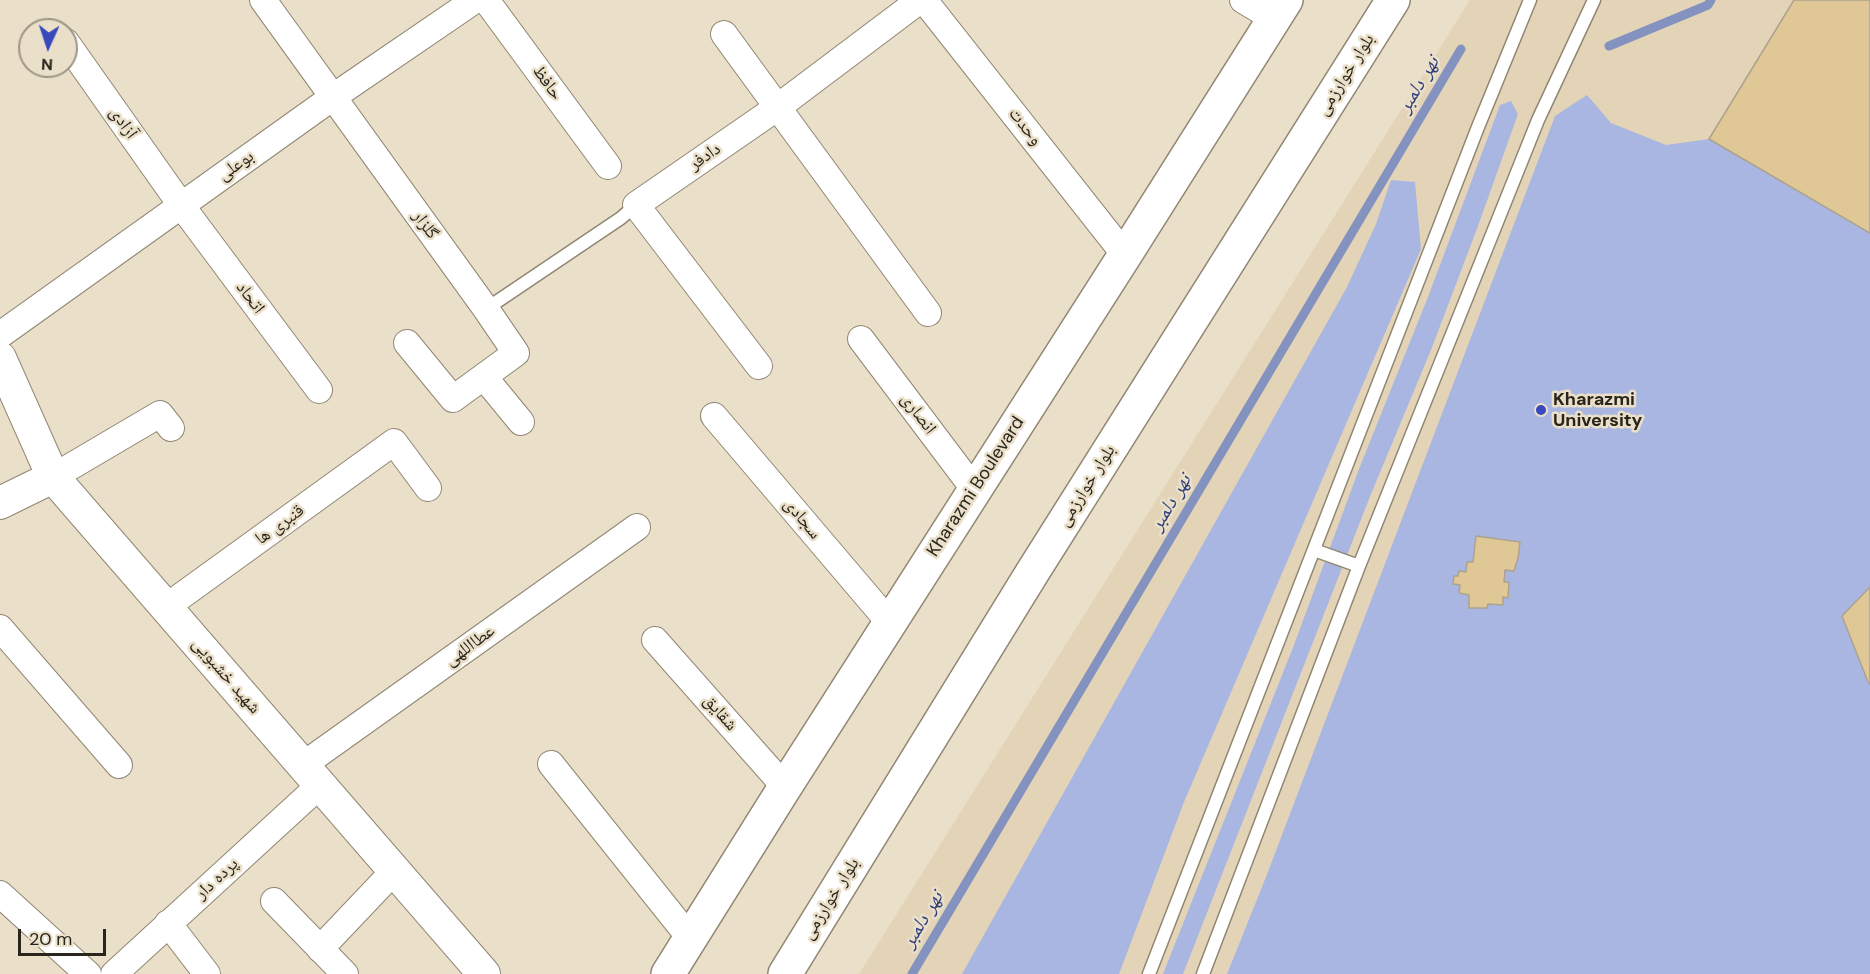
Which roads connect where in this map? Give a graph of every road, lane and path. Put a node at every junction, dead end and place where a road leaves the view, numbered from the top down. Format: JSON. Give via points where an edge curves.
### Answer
{"nodes":[{"id":1,"x":263,"y":0,"type":"edge"},
{"id":2,"x":475,"y":0,"type":"edge"},
{"id":3,"x":486,"y":0,"type":"edge"},
{"id":4,"x":922,"y":0,"type":"edge"},
{"id":5,"x":1243,"y":0,"type":"edge"},
{"id":6,"x":1393,"y":0,"type":"edge"},
{"id":7,"x":1530,"y":0,"type":"edge"},
{"id":8,"x":1594,"y":0,"type":"edge"},
{"id":9,"x":1280,"y":9,"type":"edge"},
{"id":10,"x":724,"y":34,"type":"dead end"},
{"id":11,"x":78,"y":59,"type":"edge"},
{"id":12,"x":333,"y":98,"type":"junction"},
{"id":13,"x":778,"y":106,"type":"junction"},
{"id":14,"x":608,"y":166,"type":"dead end"},
{"id":15,"x":181,"y":205,"type":"junction"},
{"id":16,"x":636,"y":205,"type":"junction"},
{"id":17,"x":1125,"y":255,"type":"junction"},
{"id":18,"x":486,"y":309,"type":"junction"},
{"id":19,"x":928,"y":313,"type":"dead end"},
{"id":20,"x":0,"y":335,"type":"edge"},
{"id":21,"x":861,"y":339,"type":"dead end"},
{"id":22,"x":407,"y":343,"type":"dead end"},
{"id":23,"x":0,"y":358,"type":"edge"},
{"id":24,"x":759,"y":366,"type":"dead end"},
{"id":25,"x":484,"y":377,"type":"junction"},
{"id":26,"x":319,"y":390,"type":"dead end"},
{"id":27,"x":714,"y":416,"type":"dead end"},
{"id":28,"x":521,"y":422,"type":"dead end"},
{"id":29,"x":171,"y":428,"type":"dead end"},
{"id":30,"x":53,"y":477,"type":"junction"},
{"id":31,"x":428,"y":488,"type":"dead end"},
{"id":32,"x":974,"y":489,"type":"junction"},
{"id":33,"x":0,"y":503,"type":"edge"},
{"id":34,"x":637,"y":527,"type":"dead end"},
{"id":35,"x":1314,"y":550,"type":"junction"},
{"id":36,"x":1359,"y":566,"type":"junction"},
{"id":37,"x":166,"y":608,"type":"junction"},
{"id":38,"x":890,"y":623,"type":"junction"},
{"id":39,"x":0,"y":628,"type":"edge"},
{"id":40,"x":655,"y":640,"type":"dead end"},
{"id":41,"x":551,"y":764,"type":"dead end"},
{"id":42,"x":119,"y":765,"type":"dead end"},
{"id":43,"x":312,"y":775,"type":"junction"},
{"id":44,"x":784,"y":787,"type":"junction"},
{"id":45,"x":394,"y":871,"type":"junction"},
{"id":46,"x":0,"y":894,"type":"edge"},
{"id":47,"x":274,"y":901,"type":"dead end"},
{"id":48,"x":168,"y":923,"type":"junction"},
{"id":49,"x":690,"y":938,"type":"junction"},
{"id":50,"x":320,"y":949,"type":"junction"},
{"id":51,"x":88,"y":974,"type":"edge"},
{"id":52,"x":114,"y":974,"type":"edge"},
{"id":53,"x":207,"y":974,"type":"edge"},
{"id":54,"x":345,"y":974,"type":"edge"},
{"id":55,"x":484,"y":974,"type":"edge"},
{"id":56,"x":668,"y":974,"type":"edge"},
{"id":57,"x":785,"y":974,"type":"edge"},
{"id":58,"x":1149,"y":974,"type":"edge"},
{"id":59,"x":1203,"y":974,"type":"edge"}],
"edges":[{"from":1,"to":12,"type":"street","name":"گلزار"},
{"from":2,"to":12,"type":"street","name":"بوعلی"},
{"from":3,"to":14,"type":"street","name":"حافظ"},
{"from":4,"to":13,"type":"street","name":"دادفر"},
{"from":4,"to":17,"type":"street","name":"وحدت"},
{"from":5,"to":9,"type":"street"},
{"from":6,"to":57,"type":"main road","name":"بلوار خوارزمی","via":[[1038,563]]},
{"from":7,"to":35,"type":"lane"},
{"from":8,"to":36,"type":"lane","via":[[1534,131]]},
{"from":9,"to":17,"type":"main road","name":"Kharazmi Boulevard"},
{"from":10,"to":13,"type":"street"},
{"from":11,"to":15,"type":"street","name":"آزادی"},
{"from":12,"to":15,"type":"street","name":"بوعلی"},
{"from":12,"to":18,"type":"street","name":"گلزار"},
{"from":13,"to":16,"type":"street","name":"دادفر"},
{"from":13,"to":19,"type":"street"},
{"from":15,"to":20,"type":"street","name":"بوعلی"},
{"from":15,"to":26,"type":"street","name":"اتحاد"},
{"from":16,"to":18,"type":"lane","name":"دادفر"},
{"from":16,"to":24,"type":"street"},
{"from":17,"to":32,"type":"main road","name":"Kharazmi Boulevard"},
{"from":18,"to":25,"type":"street","name":"گلزار","via":[[516,353]]},
{"from":21,"to":32,"type":"street","name":"انصاری"},
{"from":22,"to":25,"type":"street","via":[[453,399]]},
{"from":23,"to":30,"type":"street","name":"شهید خشبویی"},
{"from":25,"to":28,"type":"street"},
{"from":27,"to":38,"type":"street","name":"سجادی"},
{"from":29,"to":30,"type":"street","via":[[160,414]]},
{"from":30,"to":33,"type":"street"},
{"from":30,"to":37,"type":"street","name":"شهید خشبویی"},
{"from":31,"to":37,"type":"street","name":"قنبری ها","via":[[394,442]]},
{"from":32,"to":38,"type":"main road","name":"Kharazmi Boulevard"},
{"from":34,"to":43,"type":"street","name":"عطااللهی"},
{"from":35,"to":36,"type":"lane"},
{"from":35,"to":58,"type":"lane"},
{"from":36,"to":59,"type":"lane"},
{"from":37,"to":43,"type":"street","name":"شهید خشبویی"},
{"from":38,"to":44,"type":"main road","name":"Kharazmi Boulevard"},
{"from":39,"to":42,"type":"street"},
{"from":40,"to":44,"type":"street","name":"شقایق"},
{"from":41,"to":49,"type":"street"},
{"from":43,"to":45,"type":"street","name":"شهید خشبویی"},
{"from":43,"to":48,"type":"street","name":"پرده دار"},
{"from":44,"to":49,"type":"main road","name":"Kharazmi Boulevard"},
{"from":45,"to":50,"type":"street"},
{"from":45,"to":55,"type":"street","name":"شهید خشبویی"},
{"from":46,"to":51,"type":"street"},
{"from":47,"to":50,"type":"street"},
{"from":48,"to":52,"type":"street","name":"پرده دار"},
{"from":48,"to":53,"type":"street"},
{"from":49,"to":56,"type":"main road","name":"Kharazmi Boulevard"},
{"from":50,"to":54,"type":"street"}]}
